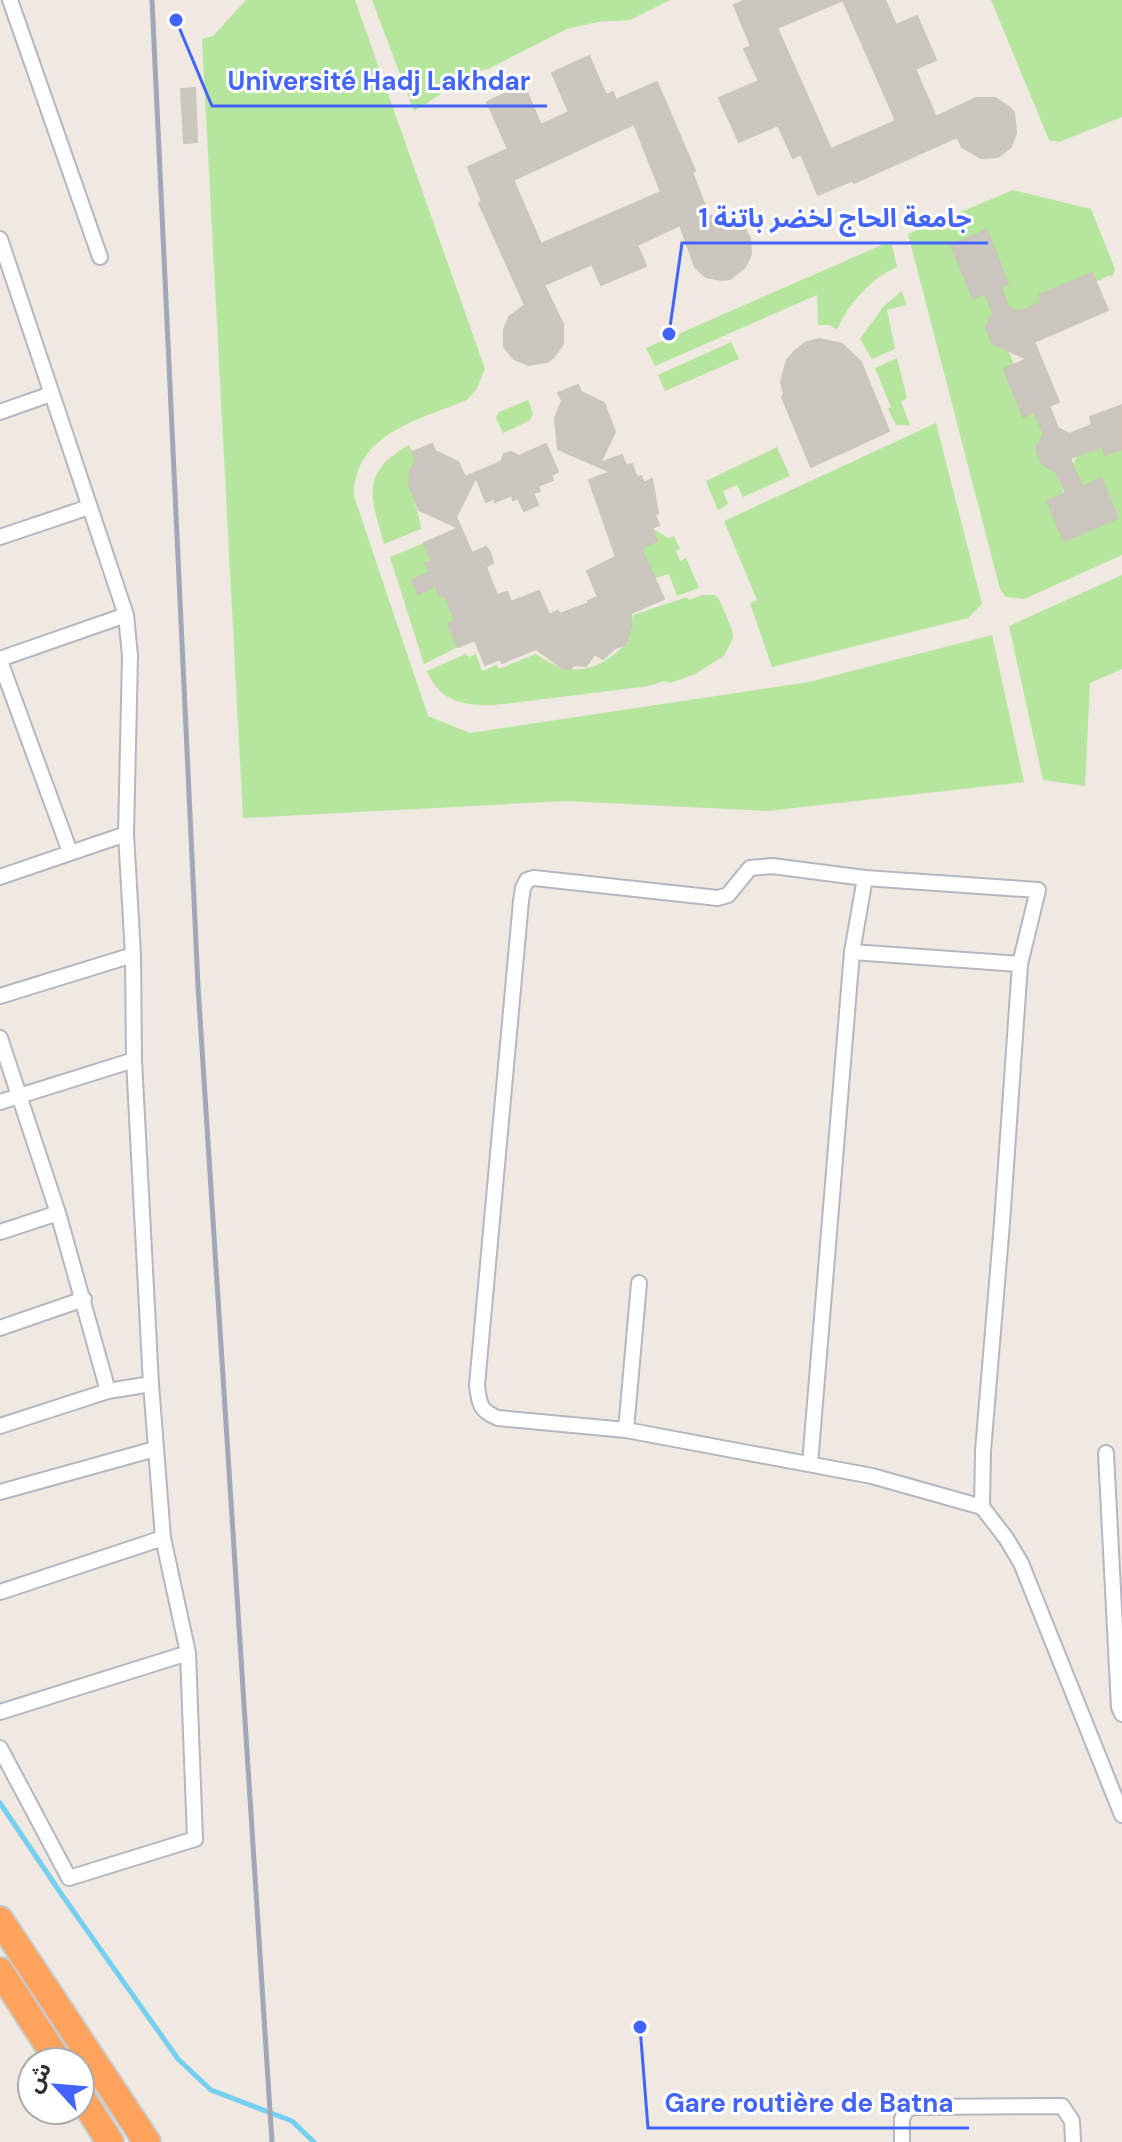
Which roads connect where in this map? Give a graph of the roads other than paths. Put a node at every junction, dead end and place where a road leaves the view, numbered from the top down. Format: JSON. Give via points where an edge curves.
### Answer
{"nodes":[{"id":1,"x":10,"y":0,"type":"edge"},
{"id":2,"x":0,"y":239,"type":"edge"},
{"id":3,"x":100,"y":257,"type":"dead end"},
{"id":4,"x":4,"y":264,"type":"edge"},
{"id":5,"x":51,"y":394,"type":"junction"},
{"id":6,"x":0,"y":412,"type":"edge"},
{"id":7,"x":89,"y":507,"type":"junction"},
{"id":8,"x":0,"y":537,"type":"edge"},
{"id":9,"x":126,"y":615,"type":"junction"},
{"id":10,"x":0,"y":660,"type":"edge"},
{"id":11,"x":126,"y":834,"type":"junction"},
{"id":12,"x":70,"y":852,"type":"junction"},
{"id":13,"x":0,"y":877,"type":"edge"},
{"id":14,"x":865,"y":878,"type":"junction"},
{"id":15,"x":852,"y":952,"type":"junction"},
{"id":16,"x":133,"y":955,"type":"junction"},
{"id":17,"x":1020,"y":964,"type":"junction"},
{"id":18,"x":0,"y":996,"type":"edge"},
{"id":19,"x":0,"y":1038,"type":"edge"},
{"id":20,"x":134,"y":1060,"type":"junction"},
{"id":21,"x":18,"y":1096,"type":"junction"},
{"id":22,"x":0,"y":1102,"type":"edge"},
{"id":23,"x":58,"y":1213,"type":"junction"},
{"id":24,"x":0,"y":1232,"type":"edge"},
{"id":25,"x":639,"y":1283,"type":"dead end"},
{"id":26,"x":84,"y":1299,"type":"junction"},
{"id":27,"x":0,"y":1328,"type":"edge"},
{"id":28,"x":151,"y":1384,"type":"junction"},
{"id":29,"x":108,"y":1391,"type":"junction"},
{"id":30,"x":0,"y":1426,"type":"edge"},
{"id":31,"x":626,"y":1430,"type":"junction"},
{"id":32,"x":155,"y":1449,"type":"junction"},
{"id":33,"x":1106,"y":1453,"type":"dead end"},
{"id":34,"x":810,"y":1464,"type":"junction"},
{"id":35,"x":0,"y":1492,"type":"edge"},
{"id":36,"x":982,"y":1507,"type":"junction"},
{"id":37,"x":163,"y":1538,"type":"junction"},
{"id":38,"x":0,"y":1592,"type":"edge"},
{"id":39,"x":188,"y":1653,"type":"junction"},
{"id":40,"x":0,"y":1712,"type":"edge"},
{"id":41,"x":1122,"y":1714,"type":"edge"},
{"id":42,"x":0,"y":1748,"type":"edge"},
{"id":43,"x":1122,"y":1815,"type":"edge"},
{"id":44,"x":0,"y":1920,"type":"edge"},
{"id":45,"x":0,"y":1971,"type":"edge"},
{"id":46,"x":49,"y":2046,"type":"edge"},
{"id":47,"x":96,"y":2120,"type":"edge"},
{"id":48,"x":110,"y":2142,"type":"edge"},
{"id":49,"x":147,"y":2142,"type":"edge"},
{"id":50,"x":902,"y":2142,"type":"edge"},
{"id":51,"x":1073,"y":2142,"type":"edge"}],
"edges":[{"from":1,"to":3,"type":"street"},
{"from":2,"to":4,"type":"street"},
{"from":4,"to":5,"type":"street"},
{"from":5,"to":6,"type":"street"},
{"from":5,"to":7,"type":"street"},
{"from":7,"to":8,"type":"street"},
{"from":7,"to":9,"type":"street"},
{"from":9,"to":10,"type":"street"},
{"from":9,"to":11,"type":"street"},
{"from":10,"to":12,"type":"street"},
{"from":11,"to":12,"type":"street"},
{"from":11,"to":16,"type":"street"},
{"from":12,"to":13,"type":"street"},
{"from":14,"to":15,"type":"street"},
{"from":14,"to":17,"type":"street","via":[[1038,890]]},
{"from":14,"to":31,"type":"street","via":[[750,868],[728,895],[718,898],[534,878],[523,888],[492,1198],[479,1405],[498,1418]]},
{"from":15,"to":17,"type":"street"},
{"from":15,"to":34,"type":"street"},
{"from":16,"to":18,"type":"street"},
{"from":16,"to":20,"type":"street"},
{"from":17,"to":36,"type":"street"},
{"from":19,"to":21,"type":"street"},
{"from":20,"to":21,"type":"street"},
{"from":20,"to":28,"type":"street"},
{"from":21,"to":22,"type":"street"},
{"from":21,"to":23,"type":"street"},
{"from":23,"to":24,"type":"street"},
{"from":23,"to":26,"type":"street"},
{"from":25,"to":31,"type":"street"},
{"from":26,"to":27,"type":"street"},
{"from":26,"to":29,"type":"street"},
{"from":28,"to":29,"type":"street"},
{"from":28,"to":32,"type":"street"},
{"from":29,"to":30,"type":"street"},
{"from":31,"to":34,"type":"street"},
{"from":32,"to":35,"type":"street"},
{"from":32,"to":37,"type":"street"},
{"from":33,"to":41,"type":"street"},
{"from":34,"to":36,"type":"street"},
{"from":36,"to":43,"type":"street","via":[[1021,1563]]},
{"from":37,"to":38,"type":"street"},
{"from":37,"to":39,"type":"street"},
{"from":39,"to":40,"type":"street"},
{"from":39,"to":42,"type":"street","via":[[195,1839],[69,1878]]},
{"from":44,"to":49,"type":"highway"},
{"from":45,"to":46,"type":"highway"},
{"from":47,"to":48,"type":"highway"},
{"from":50,"to":51,"type":"street","via":[[902,2119],[914,2107],[1062,2106],[1072,2121]]}]}
